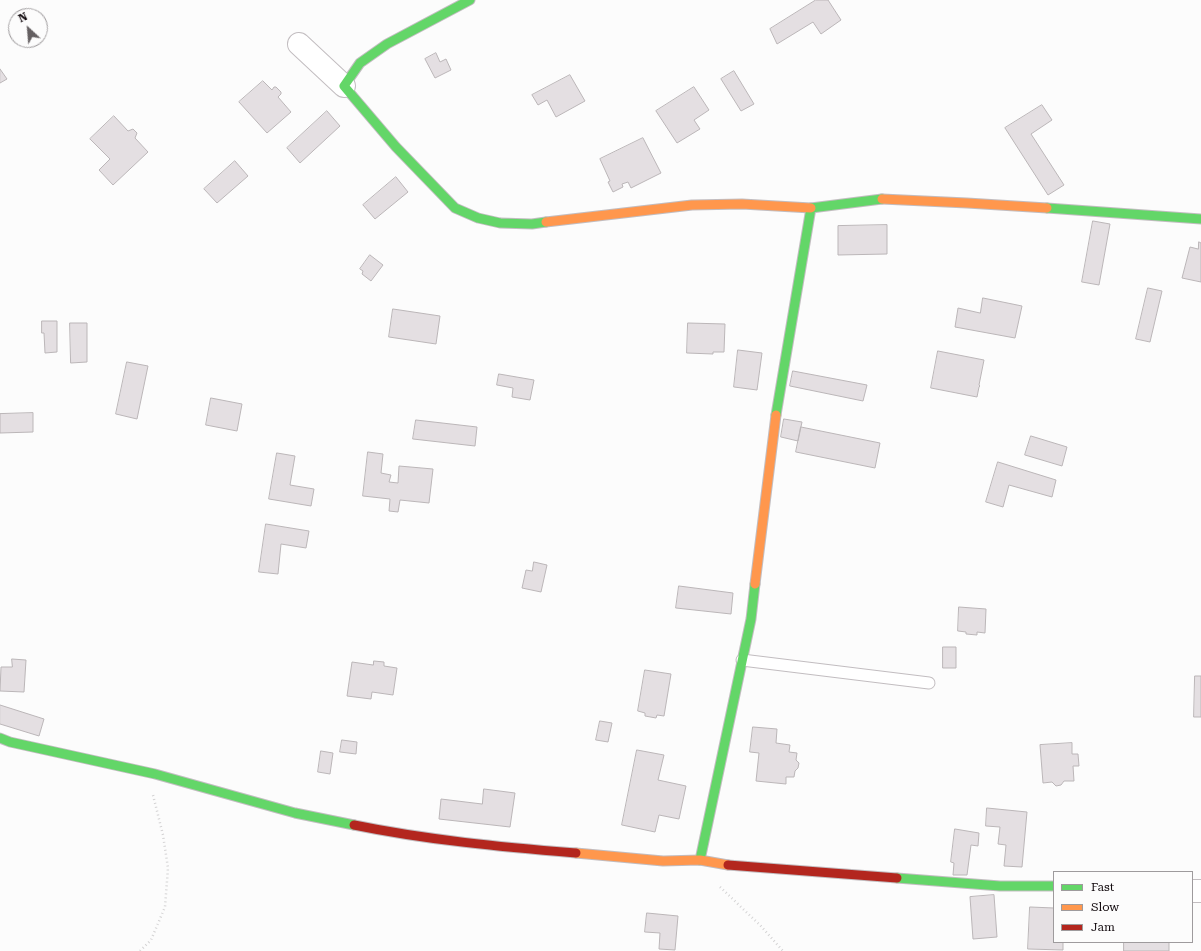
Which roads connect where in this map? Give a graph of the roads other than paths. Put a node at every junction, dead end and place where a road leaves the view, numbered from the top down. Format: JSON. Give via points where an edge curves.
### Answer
{"nodes":[{"id":1,"x":470,"y":0,"type":"edge"},
{"id":2,"x":299,"y":44,"type":"dead end"},
{"id":3,"x":344,"y":86,"type":"junction"},
{"id":4,"x":811,"y":208,"type":"junction"},
{"id":5,"x":1201,"y":219,"type":"edge"},
{"id":6,"x":742,"y":660,"type":"junction"},
{"id":7,"x":929,"y":683,"type":"dead end"},
{"id":8,"x":0,"y":738,"type":"edge"},
{"id":9,"x":700,"y":860,"type":"junction"},
{"id":10,"x":1053,"y":886,"type":"edge"}],
"edges":[{"from":1,"to":3,"type":"street","via":[[387,44],[360,63]]},
{"from":2,"to":3,"type":"street"},
{"from":3,"to":4,"type":"street","via":[[396,147],[455,208],[478,218],[500,223],[532,224],[692,205],[742,204]]},
{"from":4,"to":5,"type":"street","via":[[885,199]]},
{"from":4,"to":6,"type":"street","via":[[773,434],[751,619]]},
{"from":6,"to":7,"type":"lane"},
{"from":6,"to":9,"type":"street"},
{"from":8,"to":9,"type":"street","via":[[155,774],[294,813],[393,833],[513,848],[663,861]]},
{"from":9,"to":10,"type":"street","via":[[722,865],[1000,886]]}]}
